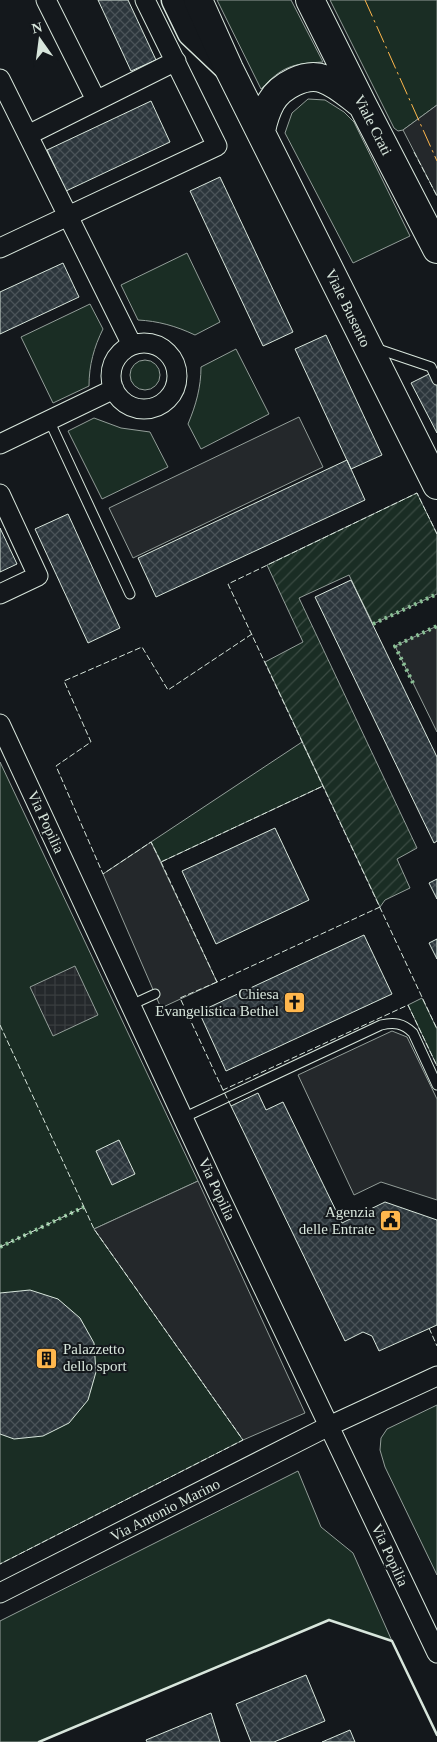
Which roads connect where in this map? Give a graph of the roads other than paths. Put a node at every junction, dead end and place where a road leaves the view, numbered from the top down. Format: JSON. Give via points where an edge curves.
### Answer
{"nodes":[{"id":1,"x":46,"y":0,"type":"edge"},
{"id":2,"x":145,"y":0,"type":"edge"},
{"id":3,"x":175,"y":0,"type":"edge"},
{"id":4,"x":198,"y":0,"type":"edge"},
{"id":5,"x":310,"y":0,"type":"edge"},
{"id":6,"x":176,"y":61,"type":"junction"},
{"id":7,"x":229,"y":69,"type":"junction"},
{"id":8,"x":0,"y":79,"type":"edge"},
{"id":9,"x":96,"y":100,"type":"junction"},
{"id":10,"x":362,"y":104,"type":"junction"},
{"id":11,"x":261,"y":131,"type":"junction"},
{"id":12,"x":28,"y":134,"type":"junction"},
{"id":13,"x":67,"y":215,"type":"junction"},
{"id":14,"x":0,"y":248,"type":"edge"},
{"id":15,"x":437,"y":249,"type":"edge"},
{"id":16,"x":366,"y":344,"type":"junction"},
{"id":17,"x":132,"y":346,"type":"junction"},
{"id":18,"x":437,"y":380,"type":"edge"},
{"id":19,"x":114,"y":389,"type":"junction"},
{"id":20,"x":49,"y":420,"type":"junction"},
{"id":21,"x":0,"y":444,"type":"edge"},
{"id":22,"x":437,"y":485,"type":"edge"},
{"id":23,"x":0,"y":494,"type":"edge"},
{"id":24,"x":0,"y":594,"type":"edge"},
{"id":25,"x":130,"y":594,"type":"dead end"},
{"id":26,"x":0,"y":724,"type":"edge"},
{"id":27,"x":155,"y":994,"type":"dead end"},
{"id":28,"x":131,"y":1006,"type":"junction"},
{"id":29,"x":436,"y":1089,"type":"edge"},
{"id":30,"x":183,"y":1118,"type":"junction"},
{"id":31,"x":437,"y":1376,"type":"edge"},
{"id":32,"x":329,"y":1426,"type":"junction"},
{"id":33,"x":0,"y":1593,"type":"edge"},
{"id":34,"x":437,"y":1653,"type":"edge"}],
"edges":[{"from":1,"to":9,"type":"street"},
{"from":2,"to":6,"type":"street"},
{"from":3,"to":7,"type":"street","via":[[191,33]]},
{"from":4,"to":7,"type":"main road","name":"Viale Busento"},
{"from":5,"to":10,"type":"main road","name":"Viale Crati"},
{"from":6,"to":9,"type":"street"},
{"from":6,"to":13,"type":"street","via":[[217,146]]},
{"from":7,"to":11,"type":"main road","name":"Viale Busento"},
{"from":8,"to":12,"type":"street"},
{"from":9,"to":12,"type":"street"},
{"from":10,"to":11,"type":"main road","via":[[338,85],[322,78],[299,80],[283,88],[272,100]]},
{"from":10,"to":15,"type":"main road","name":"Viale Crati"},
{"from":11,"to":16,"type":"main road","name":"Viale Busento"},
{"from":12,"to":13,"type":"street"},
{"from":13,"to":14,"type":"street"},
{"from":13,"to":17,"type":"street"},
{"from":16,"to":18,"type":"lane","via":[[431,367]]},
{"from":16,"to":22,"type":"main road","name":"Viale Busento"},
{"from":17,"to":19,"type":"street","via":[[116,359],[111,374]]},
{"from":17,"to":19,"type":"street","via":[[142,343],[162,348],[176,366],[175,388],[169,398],[150,408],[128,405]]},
{"from":19,"to":20,"type":"street"},
{"from":20,"to":21,"type":"street"},
{"from":20,"to":25,"type":"lane"},
{"from":23,"to":24,"type":"street","via":[[38,576]]},
{"from":26,"to":28,"type":"street","name":"Via Popilia"},
{"from":27,"to":28,"type":"lane"},
{"from":28,"to":30,"type":"street","name":"Via Popilia"},
{"from":29,"to":30,"type":"lane","via":[[412,1033],[400,1023],[392,1022]]},
{"from":30,"to":32,"type":"street","name":"Via Popilia"},
{"from":31,"to":32,"type":"street","name":"Via Antonio Marino"},
{"from":32,"to":33,"type":"street","name":"Via Antonio Marino"},
{"from":32,"to":34,"type":"street","name":"Via Popilia"}]}
